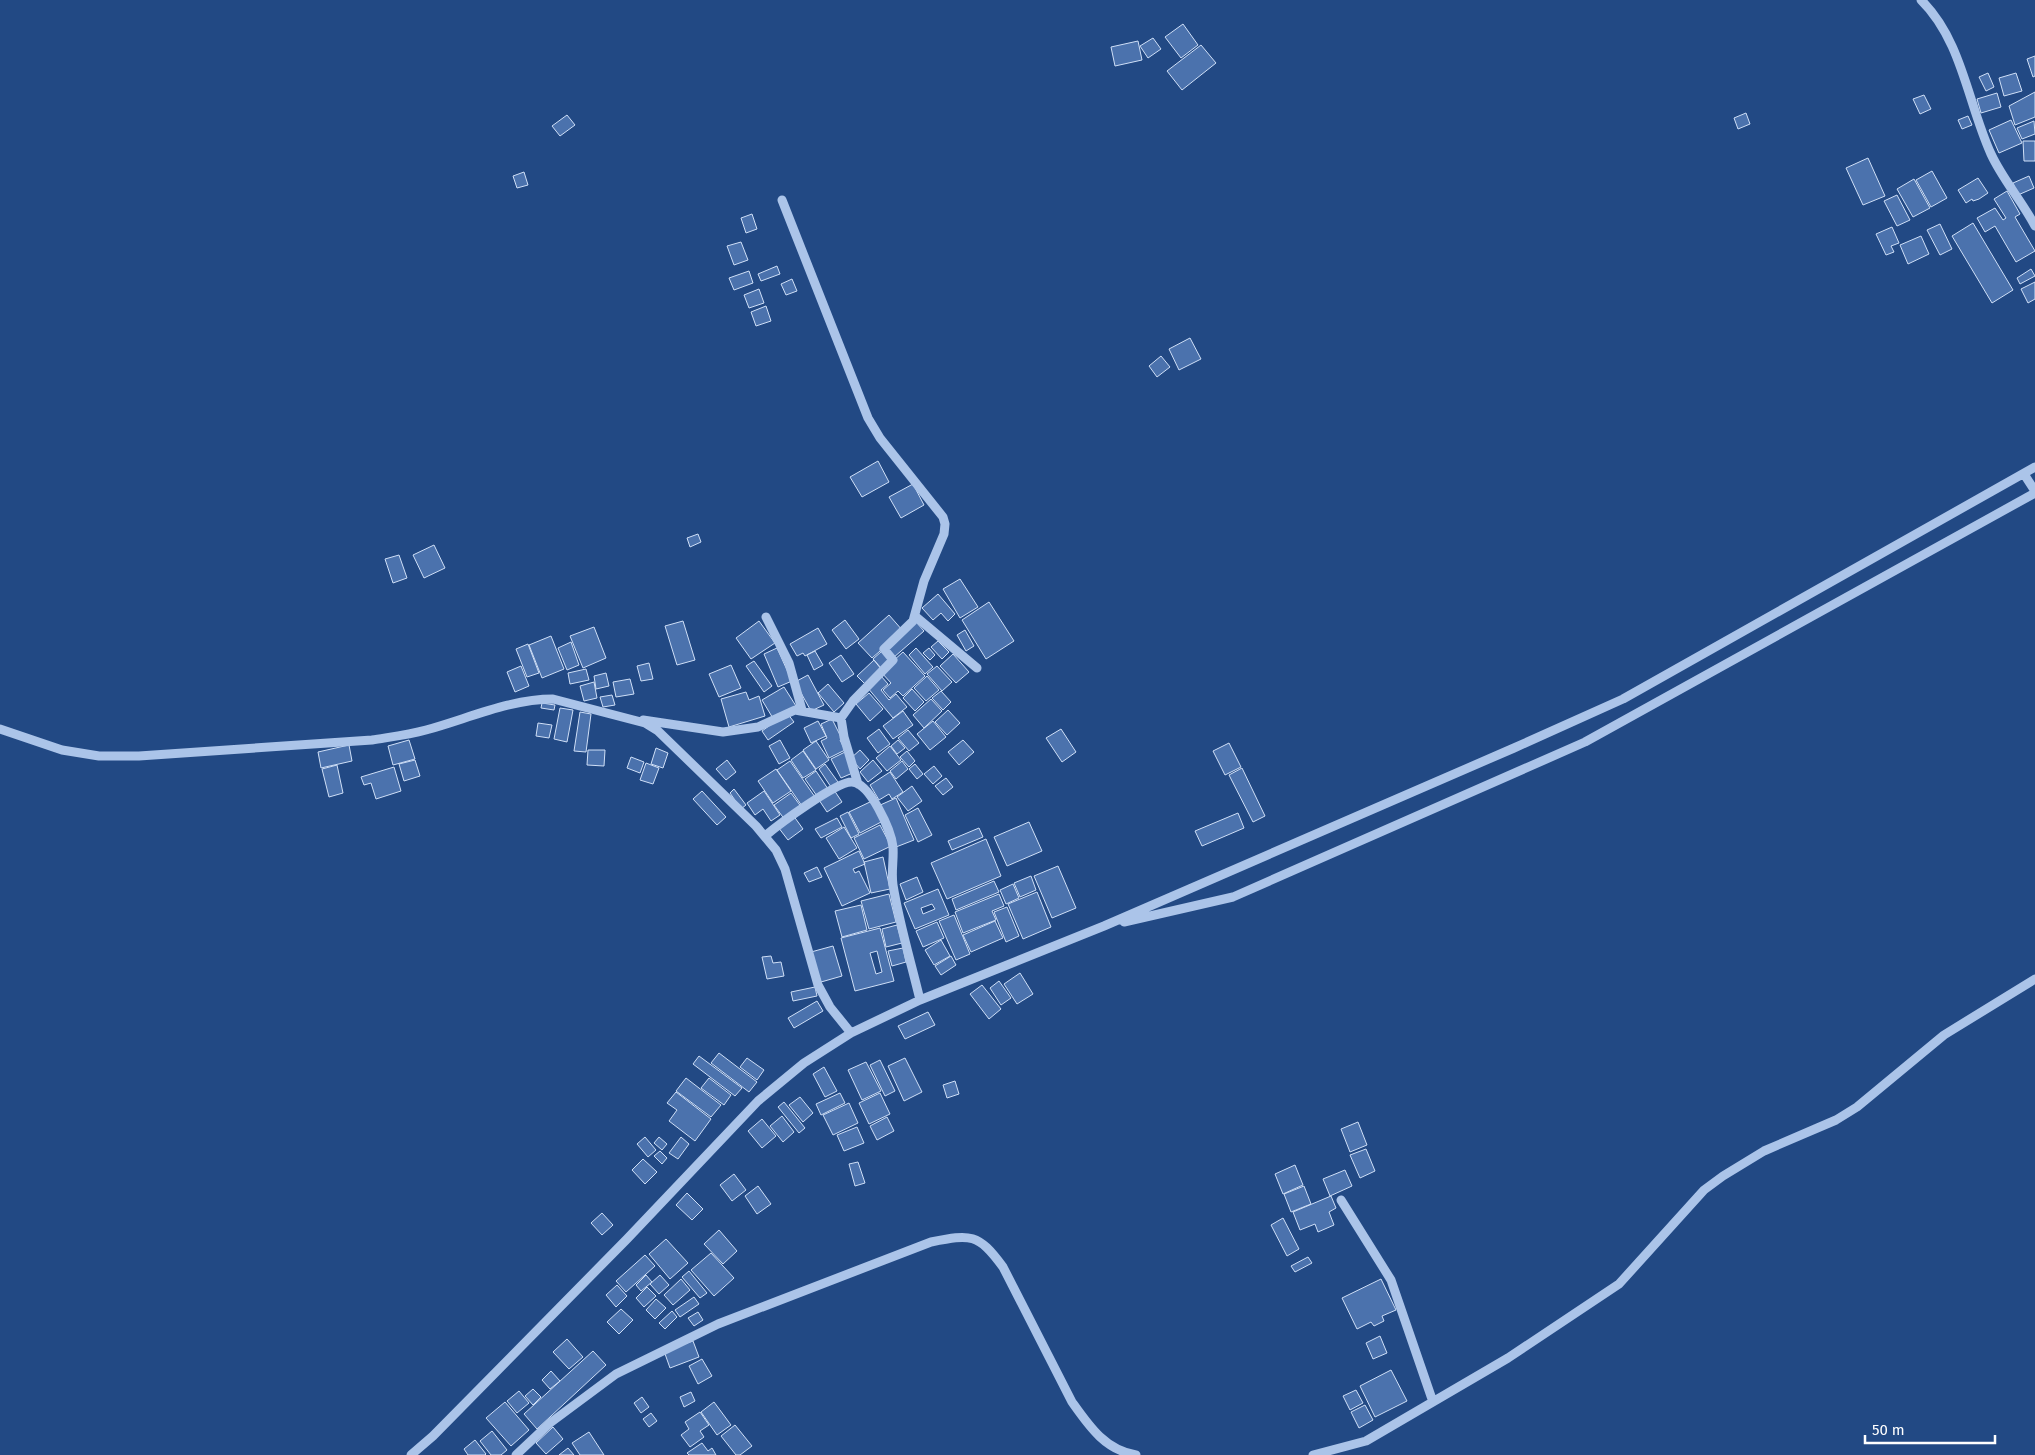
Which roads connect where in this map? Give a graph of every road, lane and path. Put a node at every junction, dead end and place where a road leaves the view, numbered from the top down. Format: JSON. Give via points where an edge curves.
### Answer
{"nodes":[{"id":1,"x":1921,"y":0,"type":"edge"},
{"id":2,"x":782,"y":200,"type":"dead end"},
{"id":3,"x":2035,"y":226,"type":"edge"},
{"id":4,"x":2035,"y":468,"type":"edge"},
{"id":5,"x":2024,"y":474,"type":"junction"},
{"id":6,"x":2035,"y":492,"type":"edge"},
{"id":7,"x":914,"y":616,"type":"junction"},
{"id":8,"x":766,"y":617,"type":"dead end"},
{"id":9,"x":977,"y":668,"type":"dead end"},
{"id":10,"x":802,"y":710,"type":"junction"},
{"id":11,"x":631,"y":718,"type":"junction"},
{"id":12,"x":841,"y":718,"type":"junction"},
{"id":13,"x":0,"y":729,"type":"edge"},
{"id":14,"x":858,"y":784,"type":"junction"},
{"id":15,"x":765,"y":836,"type":"junction"},
{"id":16,"x":1104,"y":926,"type":"junction"},
{"id":17,"x":2035,"y":979,"type":"edge"},
{"id":18,"x":920,"y":1000,"type":"junction"},
{"id":19,"x":851,"y":1034,"type":"junction"},
{"id":20,"x":1341,"y":1200,"type":"dead end"},
{"id":21,"x":1433,"y":1402,"type":"junction"},
{"id":22,"x":411,"y":1455,"type":"edge"},
{"id":23,"x":516,"y":1455,"type":"edge"},
{"id":24,"x":1136,"y":1455,"type":"edge"},
{"id":25,"x":1312,"y":1455,"type":"edge"}],
"edges":[{"from":1,"to":3,"type":"street","via":[[1945,32],[1991,154]]},
{"from":2,"to":7,"type":"street","via":[[868,418],[880,438],[943,517],[944,534],[924,581]]},
{"from":4,"to":5,"type":"street"},
{"from":5,"to":6,"type":"street"},
{"from":5,"to":16,"type":"street","via":[[1623,699]]},
{"from":6,"to":16,"type":"street","via":[[1585,742],[1233,897]]},
{"from":7,"to":9,"type":"street"},
{"from":7,"to":12,"type":"street","via":[[910,626],[884,649],[892,660]]},
{"from":8,"to":10,"type":"street","via":[[789,663]]},
{"from":10,"to":11,"type":"street","via":[[790,711],[758,727],[729,731]]},
{"from":10,"to":12,"type":"street"},
{"from":11,"to":13,"type":"street","via":[[554,699],[540,699],[403,736],[139,756],[99,756],[62,750]]},
{"from":11,"to":15,"type":"street","via":[[658,731]]},
{"from":12,"to":14,"type":"street","via":[[842,732]]},
{"from":14,"to":15,"type":"street","via":[[846,783],[838,787]]},
{"from":14,"to":18,"type":"street","via":[[875,802],[893,845],[893,884]]},
{"from":15,"to":19,"type":"street","via":[[785,869],[822,996]]},
{"from":16,"to":18,"type":"street"},
{"from":17,"to":21,"type":"street","via":[[1944,1035],[1857,1107],[1836,1120],[1764,1152],[1723,1176],[1704,1190],[1619,1284],[1508,1358]]},
{"from":18,"to":19,"type":"street"},
{"from":19,"to":22,"type":"street","via":[[804,1063],[758,1101],[627,1239]]},
{"from":20,"to":21,"type":"street","via":[[1390,1280]]},
{"from":21,"to":25,"type":"street","via":[[1366,1442]]},
{"from":23,"to":24,"type":"street","via":[[550,1423],[616,1374],[718,1324],[930,1242],[968,1236],[992,1253],[1003,1268],[1072,1402],[1085,1420],[1114,1449]]}]}
